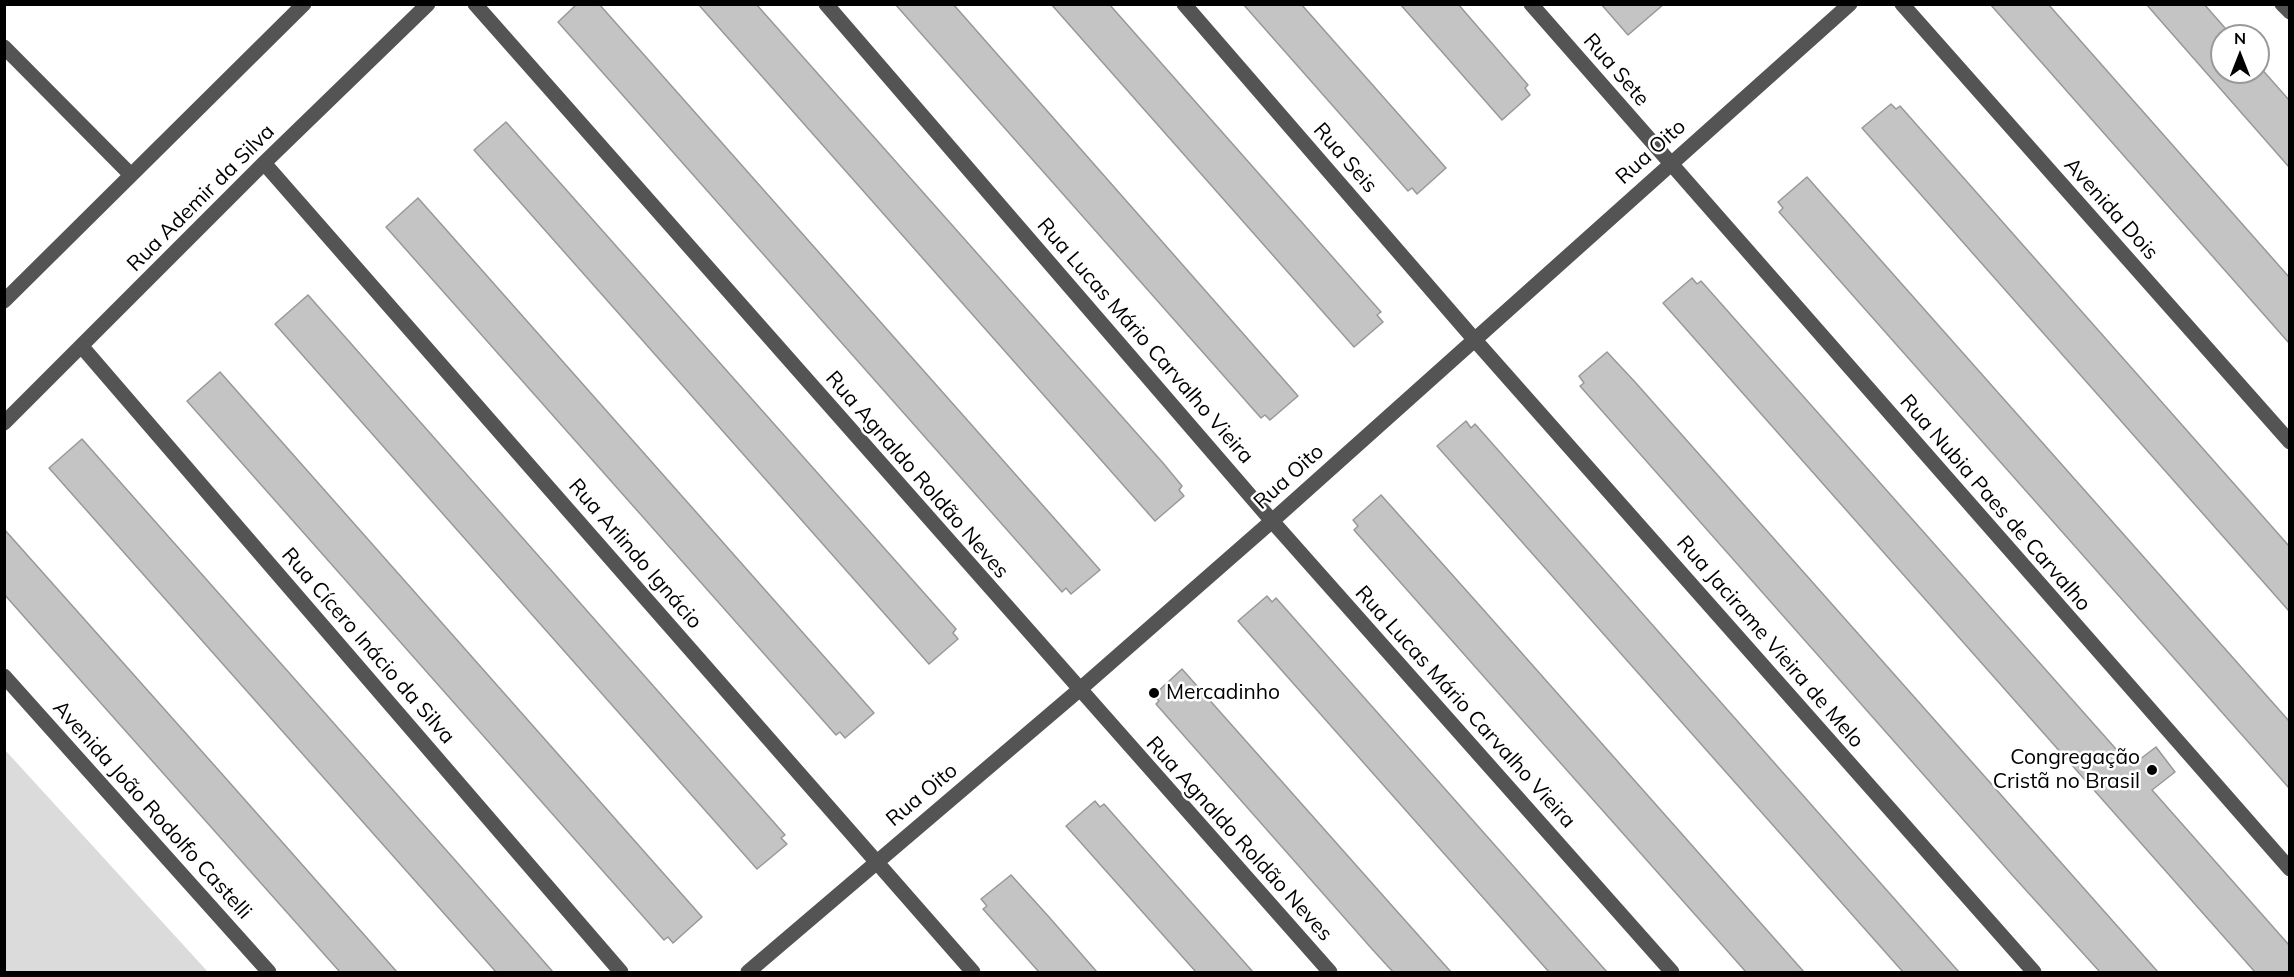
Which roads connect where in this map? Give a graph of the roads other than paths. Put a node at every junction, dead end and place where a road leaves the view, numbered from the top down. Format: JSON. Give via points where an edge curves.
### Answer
{"nodes":[{"id":1,"x":304,"y":4,"type":"edge"},
{"id":2,"x":428,"y":4,"type":"edge"},
{"id":3,"x":475,"y":4,"type":"edge"},
{"id":4,"x":826,"y":4,"type":"edge"},
{"id":5,"x":1184,"y":4,"type":"edge"},
{"id":6,"x":1531,"y":4,"type":"edge"},
{"id":7,"x":1850,"y":4,"type":"edge"},
{"id":8,"x":1902,"y":4,"type":"edge"},
{"id":9,"x":2282,"y":4,"type":"edge"},
{"id":10,"x":2289,"y":12,"type":"edge"},
{"id":11,"x":4,"y":47,"type":"edge"},
{"id":12,"x":264,"y":163,"type":"junction"},
{"id":13,"x":1669,"y":164,"type":"junction"},
{"id":14,"x":131,"y":175,"type":"junction"},
{"id":15,"x":4,"y":301,"type":"edge"},
{"id":16,"x":1474,"y":339,"type":"junction"},
{"id":17,"x":83,"y":348,"type":"junction"},
{"id":18,"x":4,"y":423,"type":"edge"},
{"id":19,"x":2289,"y":442,"type":"edge"},
{"id":20,"x":1272,"y":521,"type":"junction"},
{"id":21,"x":4,"y":676,"type":"edge"},
{"id":22,"x":1079,"y":690,"type":"junction"},
{"id":23,"x":876,"y":861,"type":"junction"},
{"id":24,"x":2289,"y":869,"type":"edge"},
{"id":25,"x":269,"y":972,"type":"edge"},
{"id":26,"x":621,"y":972,"type":"edge"},
{"id":27,"x":748,"y":972,"type":"edge"},
{"id":28,"x":973,"y":972,"type":"edge"},
{"id":29,"x":1330,"y":972,"type":"edge"},
{"id":30,"x":1672,"y":972,"type":"edge"},
{"id":31,"x":2034,"y":972,"type":"edge"}],
"edges":[{"from":1,"to":14,"type":"street"},
{"from":2,"to":12,"type":"street","name":"Rua Ademir da Silva"},
{"from":3,"to":22,"type":"street","name":"Rua Agnaldo Roldão Neves"},
{"from":4,"to":20,"type":"street","name":"Rua Lucas Mário Carvalho Vieira"},
{"from":5,"to":16,"type":"street","name":"Rua Seis"},
{"from":6,"to":13,"type":"street","name":"Rua Sete"},
{"from":7,"to":13,"type":"street","name":"Rua Oito"},
{"from":8,"to":19,"type":"street","name":"Avenida Dois"},
{"from":9,"to":10,"type":"street"},
{"from":11,"to":14,"type":"street"},
{"from":12,"to":17,"type":"street","name":"Rua Ademir da Silva"},
{"from":12,"to":23,"type":"street","name":"Rua Arlindo Ignácio"},
{"from":13,"to":16,"type":"street","name":"Rua Oito"},
{"from":13,"to":24,"type":"street","name":"Rua Nubia Paes de Carvalho"},
{"from":14,"to":15,"type":"street"},
{"from":16,"to":20,"type":"street","name":"Rua Oito"},
{"from":16,"to":31,"type":"street","name":"Rua Jacirame Vieira de Melo"},
{"from":17,"to":18,"type":"street","name":"Rua Ademir da Silva"},
{"from":17,"to":26,"type":"street","name":"Rua Cícero Inácio da Silva"},
{"from":20,"to":22,"type":"street","name":"Rua Oito"},
{"from":20,"to":30,"type":"street","name":"Rua Lucas Mário Carvalho Vieira"},
{"from":21,"to":25,"type":"street","name":"Avenida João Rodolfo Castelli"},
{"from":22,"to":23,"type":"street","name":"Rua Oito"},
{"from":22,"to":29,"type":"street","name":"Rua Agnaldo Roldão Neves"},
{"from":23,"to":27,"type":"street","name":"Rua Oito"},
{"from":23,"to":28,"type":"street","name":"Rua Arlindo Ignácio"}]}
